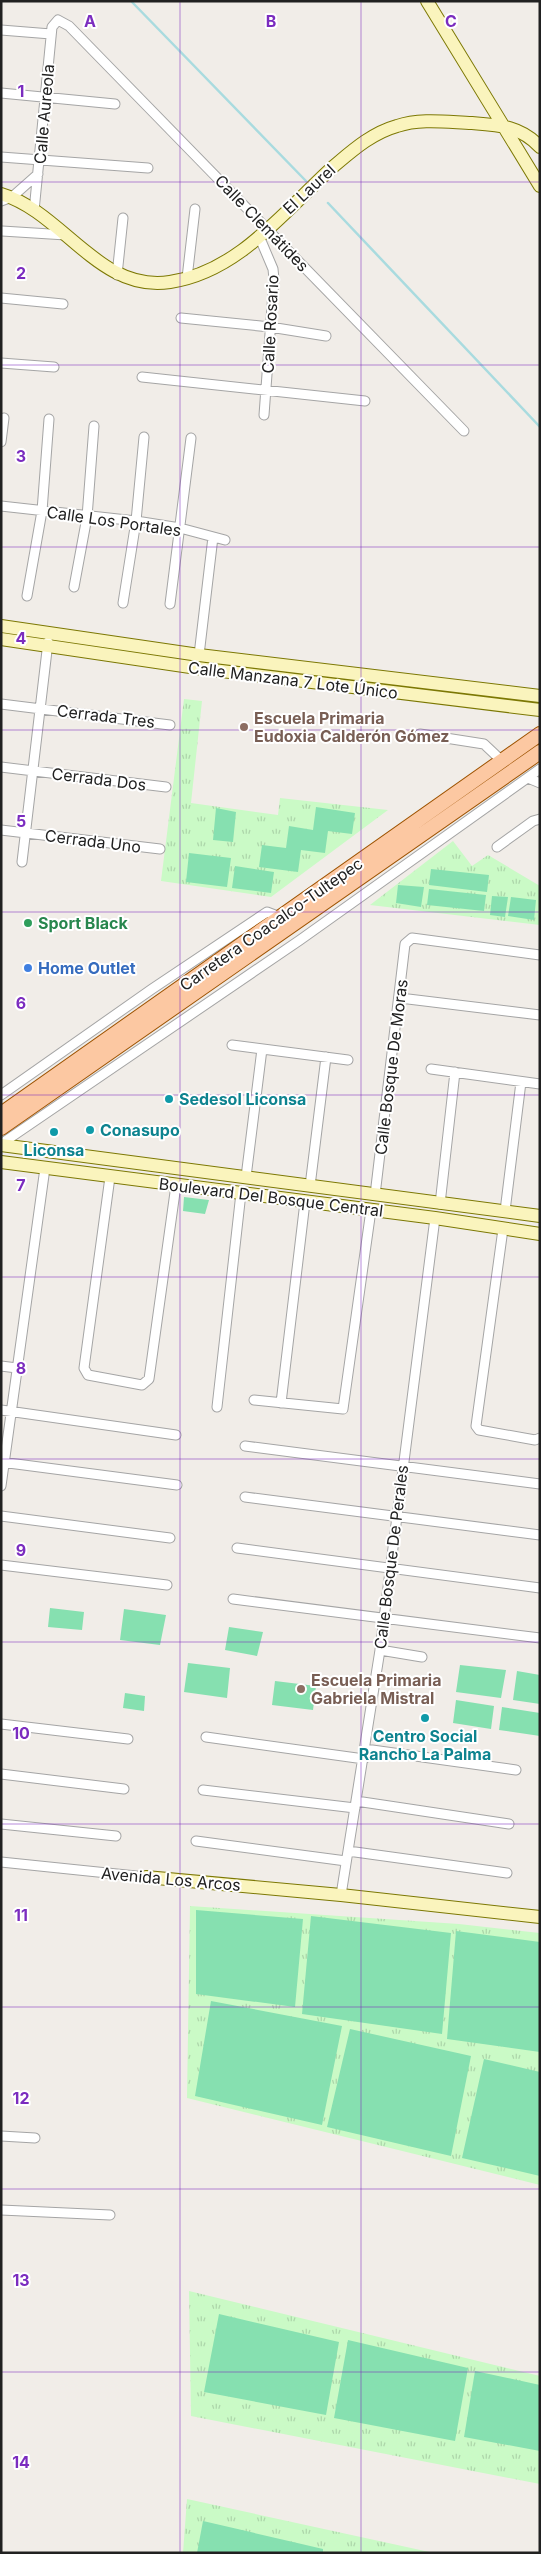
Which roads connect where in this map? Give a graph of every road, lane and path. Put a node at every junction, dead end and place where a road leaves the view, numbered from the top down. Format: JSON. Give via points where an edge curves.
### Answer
{"nodes":[{"id":1,"x":426,"y":1,"type":"edge"},
{"id":2,"x":58,"y":20,"type":"joint"},
{"id":3,"x":1,"y":30,"type":"edge"},
{"id":4,"x":51,"y":34,"type":"junction"},
{"id":5,"x":1,"y":93,"type":"edge"},
{"id":6,"x":46,"y":98,"type":"junction"},
{"id":7,"x":115,"y":104,"type":"dead end"},
{"id":8,"x":503,"y":125,"type":"junction"},
{"id":9,"x":540,"y":147,"type":"edge"},
{"id":10,"x":1,"y":157,"type":"edge"},
{"id":11,"x":40,"y":161,"type":"junction"},
{"id":12,"x":148,"y":168,"type":"dead end"},
{"id":13,"x":38,"y":174,"type":"junction"},
{"id":14,"x":540,"y":186,"type":"edge"},
{"id":15,"x":5,"y":198,"type":"edge"},
{"id":16,"x":195,"y":209,"type":"dead end"},
{"id":17,"x":34,"y":211,"type":"junction"},
{"id":18,"x":123,"y":218,"type":"dead end"},
{"id":19,"x":2,"y":231,"type":"edge"},
{"id":20,"x":263,"y":232,"type":"junction"},
{"id":21,"x":66,"y":235,"type":"junction"},
{"id":22,"x":117,"y":275,"type":"junction"},
{"id":23,"x":187,"y":278,"type":"junction"},
{"id":24,"x":1,"y":298,"type":"edge"},
{"id":25,"x":63,"y":304,"type":"dead end"},
{"id":26,"x":181,"y":318,"type":"dead end"},
{"id":27,"x":270,"y":327,"type":"junction"},
{"id":28,"x":326,"y":336,"type":"dead end"},
{"id":29,"x":1,"y":364,"type":"edge"},
{"id":30,"x":54,"y":367,"type":"dead end"},
{"id":31,"x":142,"y":377,"type":"dead end"},
{"id":32,"x":267,"y":390,"type":"junction"},
{"id":33,"x":365,"y":400,"type":"dead end"},
{"id":34,"x":264,"y":415,"type":"dead end"},
{"id":35,"x":4,"y":418,"type":"dead end"},
{"id":36,"x":49,"y":419,"type":"dead end"},
{"id":37,"x":94,"y":426,"type":"dead end"},
{"id":38,"x":464,"y":431,"type":"dead end"},
{"id":39,"x":144,"y":437,"type":"dead end"},
{"id":40,"x":191,"y":438,"type":"dead end"},
{"id":41,"x":1,"y":442,"type":"edge"},
{"id":42,"x":1,"y":506,"type":"edge"},
{"id":43,"x":42,"y":511,"type":"junction"},
{"id":44,"x":87,"y":517,"type":"junction"},
{"id":45,"x":136,"y":521,"type":"junction"},
{"id":46,"x":180,"y":528,"type":"junction"},
{"id":47,"x":213,"y":537,"type":"junction"},
{"id":48,"x":225,"y":540,"type":"dead end"},
{"id":49,"x":74,"y":587,"type":"dead end"},
{"id":50,"x":27,"y":596,"type":"dead end"},
{"id":51,"x":123,"y":603,"type":"dead end"},
{"id":52,"x":170,"y":604,"type":"dead end"},
{"id":53,"x":1,"y":626,"type":"edge"},
{"id":54,"x":49,"y":632,"type":"junction"},
{"id":55,"x":1,"y":639,"type":"edge"},
{"id":56,"x":48,"y":646,"type":"junction"},
{"id":57,"x":144,"y":654,"type":"junction"},
{"id":58,"x":199,"y":656,"type":"junction"},
{"id":59,"x":540,"y":696,"type":"edge"},
{"id":60,"x":1,"y":704,"type":"edge"},
{"id":61,"x":41,"y":708,"type":"junction"},
{"id":62,"x":540,"y":710,"type":"edge"},
{"id":63,"x":170,"y":724,"type":"dead end"},
{"id":64,"x":420,"y":734,"type":"dead end"},
{"id":65,"x":540,"y":734,"type":"edge"},
{"id":66,"x":540,"y":752,"type":"edge"},
{"id":67,"x":502,"y":761,"type":"junction"},
{"id":68,"x":1,"y":767,"type":"edge"},
{"id":69,"x":540,"y":769,"type":"edge"},
{"id":70,"x":33,"y":770,"type":"junction"},
{"id":71,"x":528,"y":778,"type":"junction"},
{"id":72,"x":540,"y":783,"type":"edge"},
{"id":73,"x":166,"y":787,"type":"dead end"},
{"id":74,"x":540,"y":819,"type":"edge"},
{"id":75,"x":1,"y":830,"type":"edge"},
{"id":76,"x":26,"y":833,"type":"junction"},
{"id":77,"x":497,"y":847,"type":"dead end"},
{"id":78,"x":160,"y":849,"type":"dead end"},
{"id":79,"x":22,"y":862,"type":"dead end"},
{"id":80,"x":280,"y":917,"type":"junction"},
{"id":81,"x":540,"y":954,"type":"edge"},
{"id":82,"x":400,"y":998,"type":"junction"},
{"id":83,"x":540,"y":1015,"type":"edge"},
{"id":84,"x":232,"y":1045,"type":"dead end"},
{"id":85,"x":262,"y":1049,"type":"junction"},
{"id":86,"x":326,"y":1057,"type":"junction"},
{"id":87,"x":348,"y":1060,"type":"dead end"},
{"id":88,"x":431,"y":1069,"type":"dead end"},
{"id":89,"x":455,"y":1072,"type":"junction"},
{"id":90,"x":521,"y":1082,"type":"junction"},
{"id":91,"x":540,"y":1084,"type":"edge"},
{"id":92,"x":1,"y":1095,"type":"edge"},
{"id":93,"x":1,"y":1114,"type":"edge"},
{"id":94,"x":1,"y":1128,"type":"edge"},
{"id":95,"x":1,"y":1144,"type":"edge"},
{"id":96,"x":80,"y":1155,"type":"junction"},
{"id":97,"x":1,"y":1162,"type":"edge"},
{"id":98,"x":45,"y":1168,"type":"junction"},
{"id":99,"x":78,"y":1172,"type":"junction"},
{"id":100,"x":110,"y":1177,"type":"junction"},
{"id":101,"x":246,"y":1178,"type":"junction"},
{"id":102,"x":176,"y":1184,"type":"junction"},
{"id":103,"x":310,"y":1186,"type":"junction"},
{"id":104,"x":343,"y":1191,"type":"junction"},
{"id":105,"x":241,"y":1193,"type":"junction"},
{"id":106,"x":375,"y":1195,"type":"junction"},
{"id":107,"x":305,"y":1202,"type":"junction"},
{"id":108,"x":440,"y":1204,"type":"junction"},
{"id":109,"x":342,"y":1207,"type":"junction"},
{"id":110,"x":371,"y":1210,"type":"junction"},
{"id":111,"x":505,"y":1211,"type":"junction"},
{"id":112,"x":540,"y":1216,"type":"edge"},
{"id":113,"x":435,"y":1218,"type":"junction"},
{"id":114,"x":503,"y":1229,"type":"junction"},
{"id":115,"x":540,"y":1234,"type":"edge"},
{"id":116,"x":1,"y":1366,"type":"edge"},
{"id":117,"x":17,"y":1368,"type":"junction"},
{"id":118,"x":254,"y":1400,"type":"dead end"},
{"id":119,"x":281,"y":1403,"type":"junction"},
{"id":120,"x":217,"y":1407,"type":"dead end"},
{"id":121,"x":1,"y":1410,"type":"edge"},
{"id":122,"x":11,"y":1412,"type":"junction"},
{"id":123,"x":176,"y":1435,"type":"dead end"},
{"id":124,"x":540,"y":1438,"type":"edge"},
{"id":125,"x":246,"y":1446,"type":"dead end"},
{"id":126,"x":3,"y":1462,"type":"edge"},
{"id":127,"x":403,"y":1466,"type":"junction"},
{"id":128,"x":540,"y":1484,"type":"edge"},
{"id":129,"x":177,"y":1485,"type":"dead end"},
{"id":130,"x":1,"y":1486,"type":"edge"},
{"id":131,"x":245,"y":1497,"type":"dead end"},
{"id":132,"x":1,"y":1516,"type":"edge"},
{"id":133,"x":397,"y":1516,"type":"junction"},
{"id":134,"x":540,"y":1535,"type":"edge"},
{"id":135,"x":170,"y":1538,"type":"dead end"},
{"id":136,"x":236,"y":1548,"type":"dead end"},
{"id":137,"x":1,"y":1564,"type":"edge"},
{"id":138,"x":390,"y":1568,"type":"junction"},
{"id":139,"x":166,"y":1585,"type":"dead end"},
{"id":140,"x":540,"y":1588,"type":"edge"},
{"id":141,"x":233,"y":1599,"type":"dead end"},
{"id":142,"x":384,"y":1618,"type":"junction"},
{"id":143,"x":540,"y":1638,"type":"edge"},
{"id":144,"x":380,"y":1650,"type":"junction"},
{"id":145,"x":422,"y":1657,"type":"dead end"},
{"id":146,"x":1,"y":1724,"type":"edge"},
{"id":147,"x":206,"y":1738,"type":"dead end"},
{"id":148,"x":128,"y":1739,"type":"dead end"},
{"id":149,"x":364,"y":1754,"type":"junction"},
{"id":150,"x":516,"y":1770,"type":"dead end"},
{"id":151,"x":1,"y":1774,"type":"edge"},
{"id":152,"x":124,"y":1789,"type":"dead end"},
{"id":153,"x":203,"y":1790,"type":"dead end"},
{"id":154,"x":355,"y":1805,"type":"junction"},
{"id":155,"x":1,"y":1824,"type":"edge"},
{"id":156,"x":509,"y":1824,"type":"dead end"},
{"id":157,"x":116,"y":1836,"type":"dead end"},
{"id":158,"x":196,"y":1841,"type":"dead end"},
{"id":159,"x":348,"y":1851,"type":"junction"},
{"id":160,"x":346,"y":1861,"type":"junction"},
{"id":161,"x":1,"y":1862,"type":"edge"},
{"id":162,"x":507,"y":1873,"type":"dead end"},
{"id":163,"x":146,"y":1877,"type":"joint"},
{"id":164,"x":341,"y":1895,"type":"junction"},
{"id":165,"x":540,"y":1917,"type":"edge"},
{"id":166,"x":1,"y":2136,"type":"edge"},
{"id":167,"x":35,"y":2138,"type":"dead end"},
{"id":168,"x":1,"y":2210,"type":"edge"},
{"id":169,"x":110,"y":2215,"type":"dead end"}],
"edges":[{"from":1,"to":8,"type":"street"},
{"from":2,"to":4,"type":"street","name":"Calle Aureola","via":[[54,22]]},
{"from":2,"to":20,"type":"street","name":"Calle Clemátides","via":[[69,26]]},
{"from":3,"to":4,"type":"street"},
{"from":4,"to":6,"type":"street","name":"Calle Aureola"},
{"from":5,"to":6,"type":"street"},
{"from":6,"to":7,"type":"street"},
{"from":6,"to":11,"type":"street","name":"Calle Aureola"},
{"from":8,"to":9,"type":"street","name":"El Laurel","via":[[525,133]]},
{"from":8,"to":14,"type":"street"},
{"from":8,"to":20,"type":"street","name":"El Laurel","via":[[434,121],[397,125],[354,149]]},
{"from":10,"to":11,"type":"street"},
{"from":11,"to":12,"type":"street"},
{"from":11,"to":13,"type":"street","name":"Calle Aureola"},
{"from":13,"to":15,"type":"street"},
{"from":13,"to":17,"type":"street","name":"Calle Aureola"},
{"from":15,"to":17,"type":"street","name":"El Laurel"},
{"from":16,"to":23,"type":"street"},
{"from":17,"to":21,"type":"street","name":"El Laurel"},
{"from":18,"to":22,"type":"street"},
{"from":19,"to":21,"type":"street"},
{"from":20,"to":23,"type":"street","name":"El Laurel","via":[[229,260],[203,274]]},
{"from":20,"to":27,"type":"street","name":"Calle Rosario","via":[[273,268]]},
{"from":20,"to":38,"type":"street","name":"Calle Clemátides"},
{"from":21,"to":22,"type":"street","name":"El Laurel"},
{"from":22,"to":23,"type":"street","name":"El Laurel","via":[[149,283]]},
{"from":24,"to":25,"type":"street"},
{"from":26,"to":27,"type":"street"},
{"from":27,"to":28,"type":"street"},
{"from":27,"to":32,"type":"street","name":"Calle Rosario"},
{"from":29,"to":30,"type":"street"},
{"from":31,"to":32,"type":"street"},
{"from":32,"to":33,"type":"street"},
{"from":32,"to":34,"type":"street","name":"Calle Rosario"},
{"from":35,"to":41,"type":"street"},
{"from":36,"to":43,"type":"street"},
{"from":37,"to":44,"type":"street"},
{"from":39,"to":45,"type":"street"},
{"from":40,"to":46,"type":"street"},
{"from":42,"to":43,"type":"street","name":"Calle Los Portales"},
{"from":43,"to":44,"type":"street","name":"Calle Los Portales"},
{"from":43,"to":50,"type":"street"},
{"from":44,"to":45,"type":"street","name":"Calle Los Portales"},
{"from":44,"to":49,"type":"street"},
{"from":45,"to":46,"type":"street","name":"Calle Los Portales"},
{"from":45,"to":51,"type":"street"},
{"from":46,"to":47,"type":"street","name":"Calle Los Portales"},
{"from":46,"to":52,"type":"street"},
{"from":47,"to":48,"type":"street","name":"Calle Los Portales"},
{"from":47,"to":58,"type":"street"},
{"from":53,"to":54,"type":"street","name":"Calle Manzana 7 Lote Único"},
{"from":54,"to":56,"type":"street"},
{"from":54,"to":57,"type":"street","name":"Calle Manzana 7 Lote Único"},
{"from":55,"to":56,"type":"street","name":"Calle Manzana 7 Lote Único"},
{"from":56,"to":57,"type":"street","name":"Calle Manzana 7 Lote Único"},
{"from":56,"to":61,"type":"street"},
{"from":57,"to":58,"type":"street","name":"Calle Manzana 7 Lote Único"},
{"from":57,"to":62,"type":"street","name":"Calle Manzana 7 Lote Único"},
{"from":58,"to":59,"type":"street","name":"Calle Manzana 7 Lote Único"},
{"from":60,"to":61,"type":"street","name":"Cerrada Tres"},
{"from":61,"to":63,"type":"street","name":"Cerrada Tres"},
{"from":61,"to":70,"type":"street"},
{"from":64,"to":67,"type":"street","via":[[484,744]]},
{"from":65,"to":67,"type":"main road","name":"Carretera Coacalco-Tultepec"},
{"from":66,"to":94,"type":"main road","name":"Carretera Coacalco-Tultepec"},
{"from":67,"to":80,"type":"main road","name":"Carretera Coacalco-Tultepec"},
{"from":68,"to":70,"type":"street","name":"Cerrada Dos"},
{"from":69,"to":71,"type":"street"},
{"from":70,"to":73,"type":"street","name":"Cerrada Dos"},
{"from":70,"to":76,"type":"street"},
{"from":71,"to":72,"type":"street"},
{"from":71,"to":95,"type":"street","via":[[300,940]]},
{"from":74,"to":77,"type":"street"},
{"from":75,"to":76,"type":"street","name":"Cerrada Uno"},
{"from":76,"to":78,"type":"street","name":"Cerrada Uno"},
{"from":76,"to":79,"type":"street"},
{"from":80,"to":92,"type":"street","via":[[267,912]]},
{"from":80,"to":93,"type":"main road","name":"Carretera Coacalco-Tultepec"},
{"from":81,"to":82,"type":"street","name":"Calle Bosque De Moras","via":[[412,938],[406,944]]},
{"from":82,"to":83,"type":"street"},
{"from":82,"to":106,"type":"street","name":"Calle Bosque De Moras"},
{"from":84,"to":85,"type":"street"},
{"from":85,"to":86,"type":"street"},
{"from":85,"to":101,"type":"street"},
{"from":86,"to":87,"type":"street"},
{"from":86,"to":103,"type":"street"},
{"from":88,"to":89,"type":"street"},
{"from":89,"to":90,"type":"street"},
{"from":89,"to":108,"type":"street"},
{"from":90,"to":91,"type":"street"},
{"from":90,"to":111,"type":"street"},
{"from":95,"to":96,"type":"street","name":"Boulevard Del Bosque Central"},
{"from":96,"to":99,"type":"street"},
{"from":96,"to":101,"type":"street","name":"Boulevard Del Bosque Central"},
{"from":97,"to":98,"type":"street","name":"Boulevard Del Bosque Central"},
{"from":98,"to":99,"type":"street","name":"Boulevard Del Bosque Central"},
{"from":98,"to":117,"type":"street"},
{"from":99,"to":100,"type":"street","name":"Boulevard Del Bosque Central"},
{"from":100,"to":102,"type":"street","name":"Boulevard Del Bosque Central"},
{"from":100,"to":102,"type":"street","via":[[84,1368],[88,1375],[142,1385],[149,1379]]},
{"from":101,"to":103,"type":"street","name":"Boulevard Del Bosque Central"},
{"from":102,"to":105,"type":"street","name":"Boulevard Del Bosque Central"},
{"from":103,"to":104,"type":"street","name":"Boulevard Del Bosque Central"},
{"from":104,"to":106,"type":"street","name":"Boulevard Del Bosque Central"},
{"from":104,"to":109,"type":"street"},
{"from":105,"to":107,"type":"street","name":"Boulevard Del Bosque Central"},
{"from":105,"to":120,"type":"street"},
{"from":106,"to":108,"type":"street","name":"Boulevard Del Bosque Central"},
{"from":107,"to":109,"type":"street","name":"Boulevard Del Bosque Central"},
{"from":107,"to":119,"type":"street"},
{"from":108,"to":111,"type":"street","name":"Boulevard Del Bosque Central"},
{"from":109,"to":110,"type":"street","name":"Boulevard Del Bosque Central"},
{"from":110,"to":113,"type":"street","name":"Boulevard Del Bosque Central"},
{"from":110,"to":119,"type":"street","via":[[343,1409]]},
{"from":111,"to":112,"type":"street","name":"Boulevard Del Bosque Central"},
{"from":113,"to":114,"type":"street","name":"Boulevard Del Bosque Central"},
{"from":113,"to":127,"type":"street","name":"Calle Bosque De Perales"},
{"from":114,"to":115,"type":"street","name":"Boulevard Del Bosque Central"},
{"from":114,"to":124,"type":"street","via":[[476,1426],[480,1430],[535,1440]]},
{"from":116,"to":117,"type":"street"},
{"from":117,"to":122,"type":"street"},
{"from":118,"to":119,"type":"street"},
{"from":121,"to":122,"type":"street"},
{"from":122,"to":123,"type":"street"},
{"from":122,"to":126,"type":"street"},
{"from":125,"to":127,"type":"street"},
{"from":126,"to":129,"type":"street"},
{"from":126,"to":130,"type":"street"},
{"from":127,"to":128,"type":"street"},
{"from":127,"to":133,"type":"street","name":"Calle Bosque De Perales"},
{"from":131,"to":133,"type":"street"},
{"from":132,"to":135,"type":"street"},
{"from":133,"to":134,"type":"street"},
{"from":133,"to":138,"type":"street","name":"Calle Bosque De Perales"},
{"from":136,"to":138,"type":"street"},
{"from":137,"to":139,"type":"street"},
{"from":138,"to":140,"type":"street"},
{"from":138,"to":142,"type":"street","name":"Calle Bosque De Perales"},
{"from":141,"to":142,"type":"street"},
{"from":142,"to":143,"type":"street"},
{"from":142,"to":144,"type":"street","name":"Calle Bosque De Perales"},
{"from":144,"to":145,"type":"street"},
{"from":144,"to":149,"type":"street","name":"Calle Bosque De Perales"},
{"from":146,"to":148,"type":"street"},
{"from":147,"to":149,"type":"street"},
{"from":149,"to":150,"type":"street"},
{"from":149,"to":154,"type":"street","name":"Calle Bosque De Perales"},
{"from":151,"to":152,"type":"street"},
{"from":153,"to":154,"type":"street"},
{"from":154,"to":156,"type":"street"},
{"from":154,"to":159,"type":"street","name":"Calle Bosque De Perales"},
{"from":155,"to":157,"type":"street"},
{"from":158,"to":160,"type":"street"},
{"from":159,"to":160,"type":"street","name":"Calle Bosque De Perales"},
{"from":159,"to":162,"type":"street"},
{"from":160,"to":164,"type":"street","name":"Calle Bosque De Perales"},
{"from":161,"to":163,"type":"street","name":"Avenida Los Arcos"},
{"from":163,"to":164,"type":"street","name":"Avenida Los Arcos"},
{"from":164,"to":165,"type":"street","name":"Avenida Los Arcos"},
{"from":166,"to":167,"type":"street"},
{"from":168,"to":169,"type":"street"}]}
